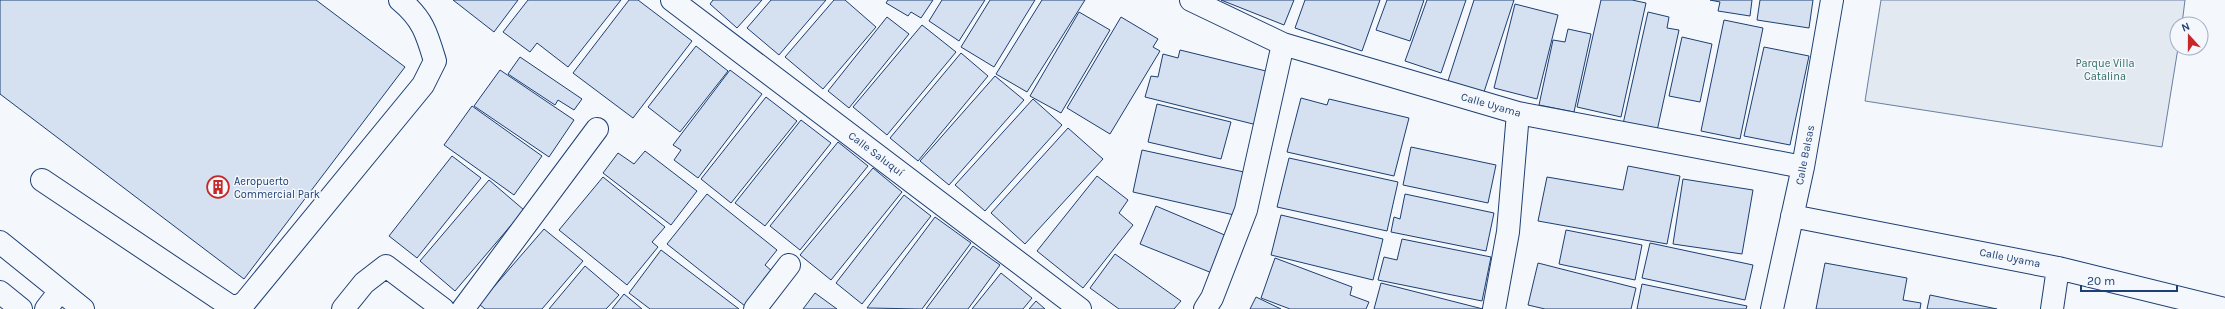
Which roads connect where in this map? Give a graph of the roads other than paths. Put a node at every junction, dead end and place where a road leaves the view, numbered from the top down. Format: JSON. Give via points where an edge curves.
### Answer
{"nodes":[{"id":1,"x":400,"y":0,"type":"edge"},
{"id":2,"x":672,"y":0,"type":"edge"},
{"id":3,"x":1191,"y":0,"type":"edge"},
{"id":4,"x":1832,"y":0,"type":"edge"},
{"id":5,"x":1283,"y":44,"type":"junction"},
{"id":6,"x":1518,"y":113,"type":"junction"},
{"id":7,"x":597,"y":129,"type":"dead end"},
{"id":8,"x":1803,"y":167,"type":"junction"},
{"id":9,"x":42,"y":180,"type":"dead end"},
{"id":10,"x":1792,"y":216,"type":"junction"},
{"id":11,"x":0,"y":242,"type":"edge"},
{"id":12,"x":789,"y":265,"type":"dead end"},
{"id":13,"x":2058,"y":268,"type":"junction"},
{"id":14,"x":60,"y":291,"type":"junction"},
{"id":15,"x":0,"y":292,"type":"edge"},
{"id":16,"x":21,"y":309,"type":"edge"},
{"id":17,"x":46,"y":309,"type":"edge"},
{"id":18,"x":83,"y":309,"type":"edge"},
{"id":19,"x":343,"y":309,"type":"edge"},
{"id":20,"x":443,"y":309,"type":"edge"},
{"id":21,"x":462,"y":309,"type":"edge"},
{"id":22,"x":755,"y":309,"type":"edge"},
{"id":23,"x":1080,"y":309,"type":"edge"},
{"id":24,"x":1204,"y":309,"type":"edge"},
{"id":25,"x":1494,"y":309,"type":"edge"},
{"id":26,"x":1772,"y":309,"type":"edge"},
{"id":27,"x":2052,"y":309,"type":"edge"},
{"id":28,"x":2225,"y":309,"type":"edge"}],
"edges":[{"from":1,"to":9,"type":"street","via":[[410,8],[425,29],[435,61],[423,85],[245,302],[238,306],[230,306]]},
{"from":2,"to":23,"type":"street","name":"Calle Saluquí"},
{"from":3,"to":5,"type":"street","name":"Calle Uyama"},
{"from":4,"to":8,"type":"street","name":"Calle Balsas"},
{"from":5,"to":6,"type":"street","name":"Calle Uyama"},
{"from":5,"to":24,"type":"street","via":[[1246,210],[1212,298]]},
{"from":6,"to":8,"type":"street","name":"Calle Uyama"},
{"from":6,"to":25,"type":"street","via":[[1508,232]]},
{"from":7,"to":21,"type":"street"},
{"from":8,"to":10,"type":"street","name":"Calle Balsas"},
{"from":10,"to":13,"type":"street","name":"Calle Uyama"},
{"from":10,"to":26,"type":"street","name":"Calle Balsas"},
{"from":11,"to":14,"type":"street"},
{"from":12,"to":22,"type":"street"},
{"from":13,"to":27,"type":"street"},
{"from":13,"to":28,"type":"street","name":"Calle Uyama"},
{"from":14,"to":17,"type":"street"},
{"from":14,"to":18,"type":"street"},
{"from":15,"to":16,"type":"street"},
{"from":19,"to":20,"type":"street","via":[[364,283],[386,266]]}]}
